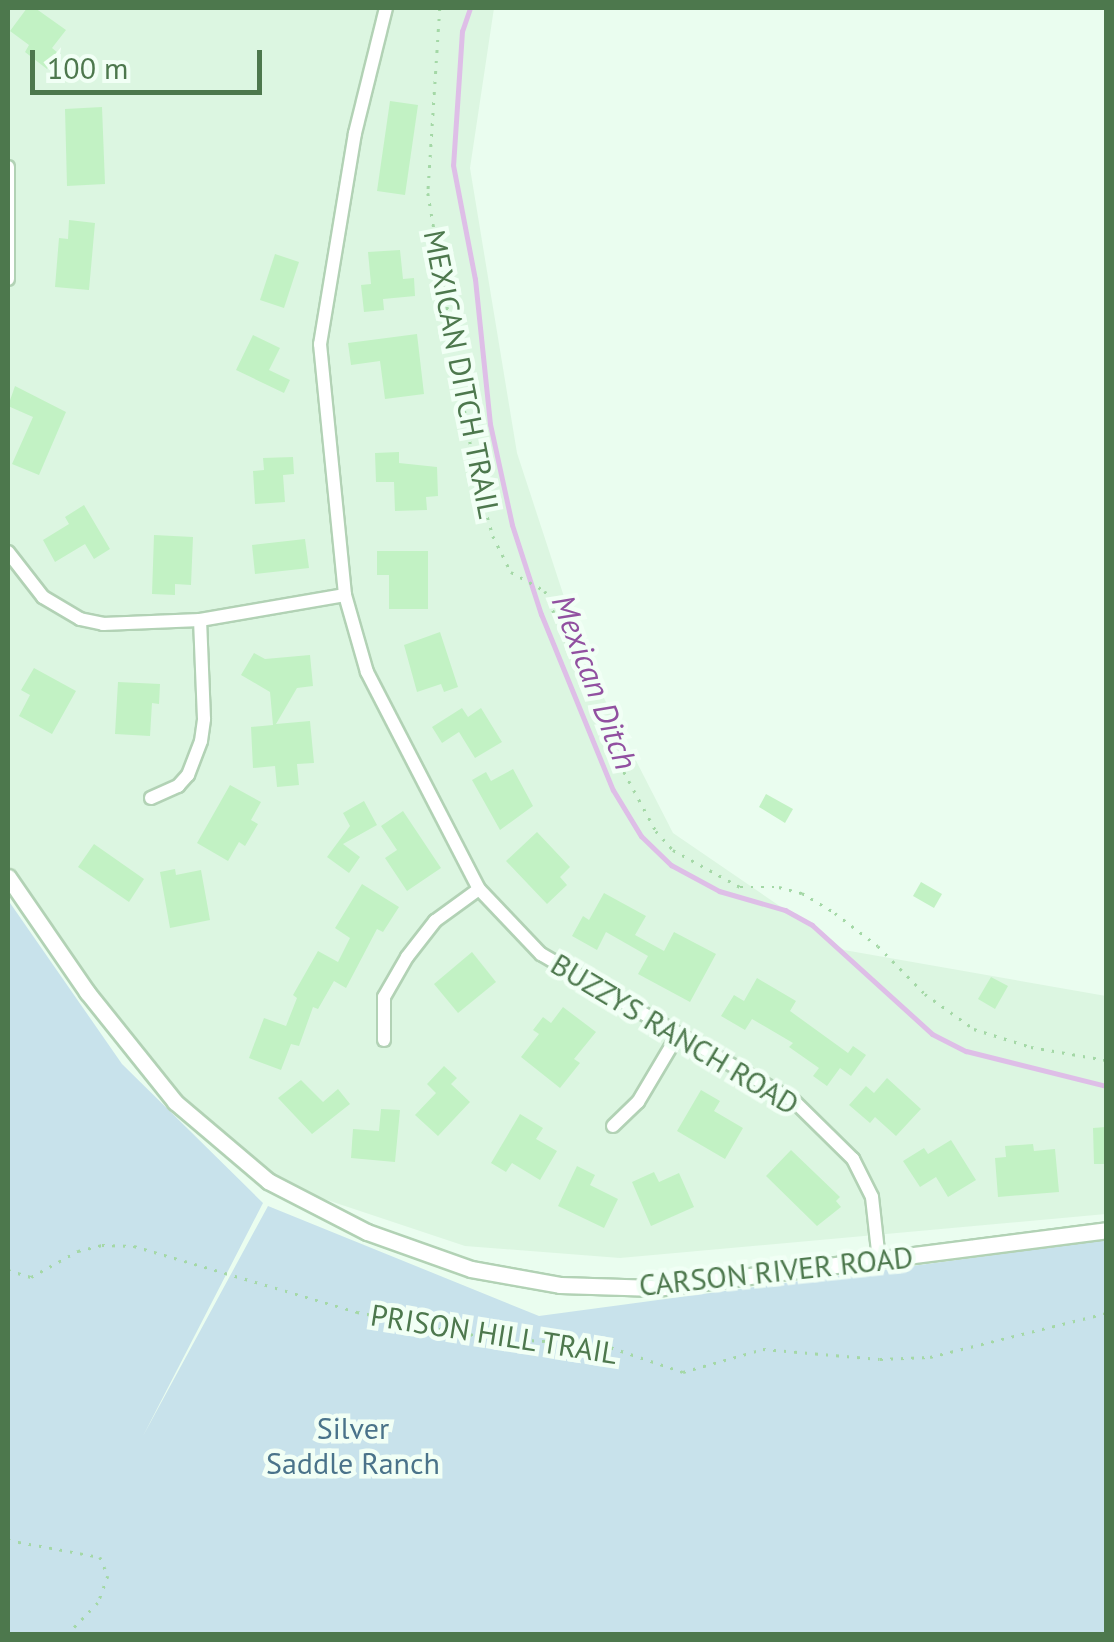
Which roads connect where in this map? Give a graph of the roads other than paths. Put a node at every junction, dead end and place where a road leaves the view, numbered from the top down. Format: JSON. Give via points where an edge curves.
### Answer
{"nodes":[{"id":1,"x":386,"y":8,"type":"edge"},
{"id":2,"x":8,"y":166,"type":"edge"},
{"id":3,"x":8,"y":279,"type":"edge"},
{"id":4,"x":8,"y":552,"type":"edge"},
{"id":5,"x":346,"y":595,"type":"junction"},
{"id":6,"x":200,"y":620,"type":"junction"},
{"id":7,"x":151,"y":798,"type":"dead end"},
{"id":8,"x":8,"y":877,"type":"edge"},
{"id":9,"x":479,"y":889,"type":"junction"},
{"id":10,"x":679,"y":1033,"type":"junction"},
{"id":11,"x":384,"y":1040,"type":"dead end"},
{"id":12,"x":613,"y":1126,"type":"dead end"},
{"id":13,"x":1106,"y":1230,"type":"edge"},
{"id":14,"x":879,"y":1260,"type":"junction"}],
"edges":[{"from":1,"to":5,"type":"street","name":"BUZZYS RANCH ROAD","via":[[355,133],[320,344]]},
{"from":2,"to":3,"type":"street"},
{"from":4,"to":6,"type":"street","via":[[42,597],[80,619],[125,625]]},
{"from":5,"to":6,"type":"street"},
{"from":5,"to":9,"type":"street","name":"BUZZYS RANCH ROAD","via":[[368,672]]},
{"from":6,"to":7,"type":"street","via":[[201,740],[178,786]]},
{"from":8,"to":14,"type":"street","name":"CARSON RIVER ROAD","via":[[87,992],[175,1102],[268,1182],[368,1232],[471,1269],[560,1285],[656,1288]]},
{"from":9,"to":10,"type":"street","name":"BUZZYS RANCH ROAD","via":[[541,954]]},
{"from":9,"to":11,"type":"street","via":[[435,922],[407,957],[384,996]]},
{"from":10,"to":12,"type":"street","via":[[638,1102]]},
{"from":10,"to":14,"type":"street","name":"BUZZYS RANCH ROAD","via":[[794,1100],[853,1159],[872,1197]]},
{"from":13,"to":14,"type":"street","name":"CARSON RIVER ROAD"}]}
